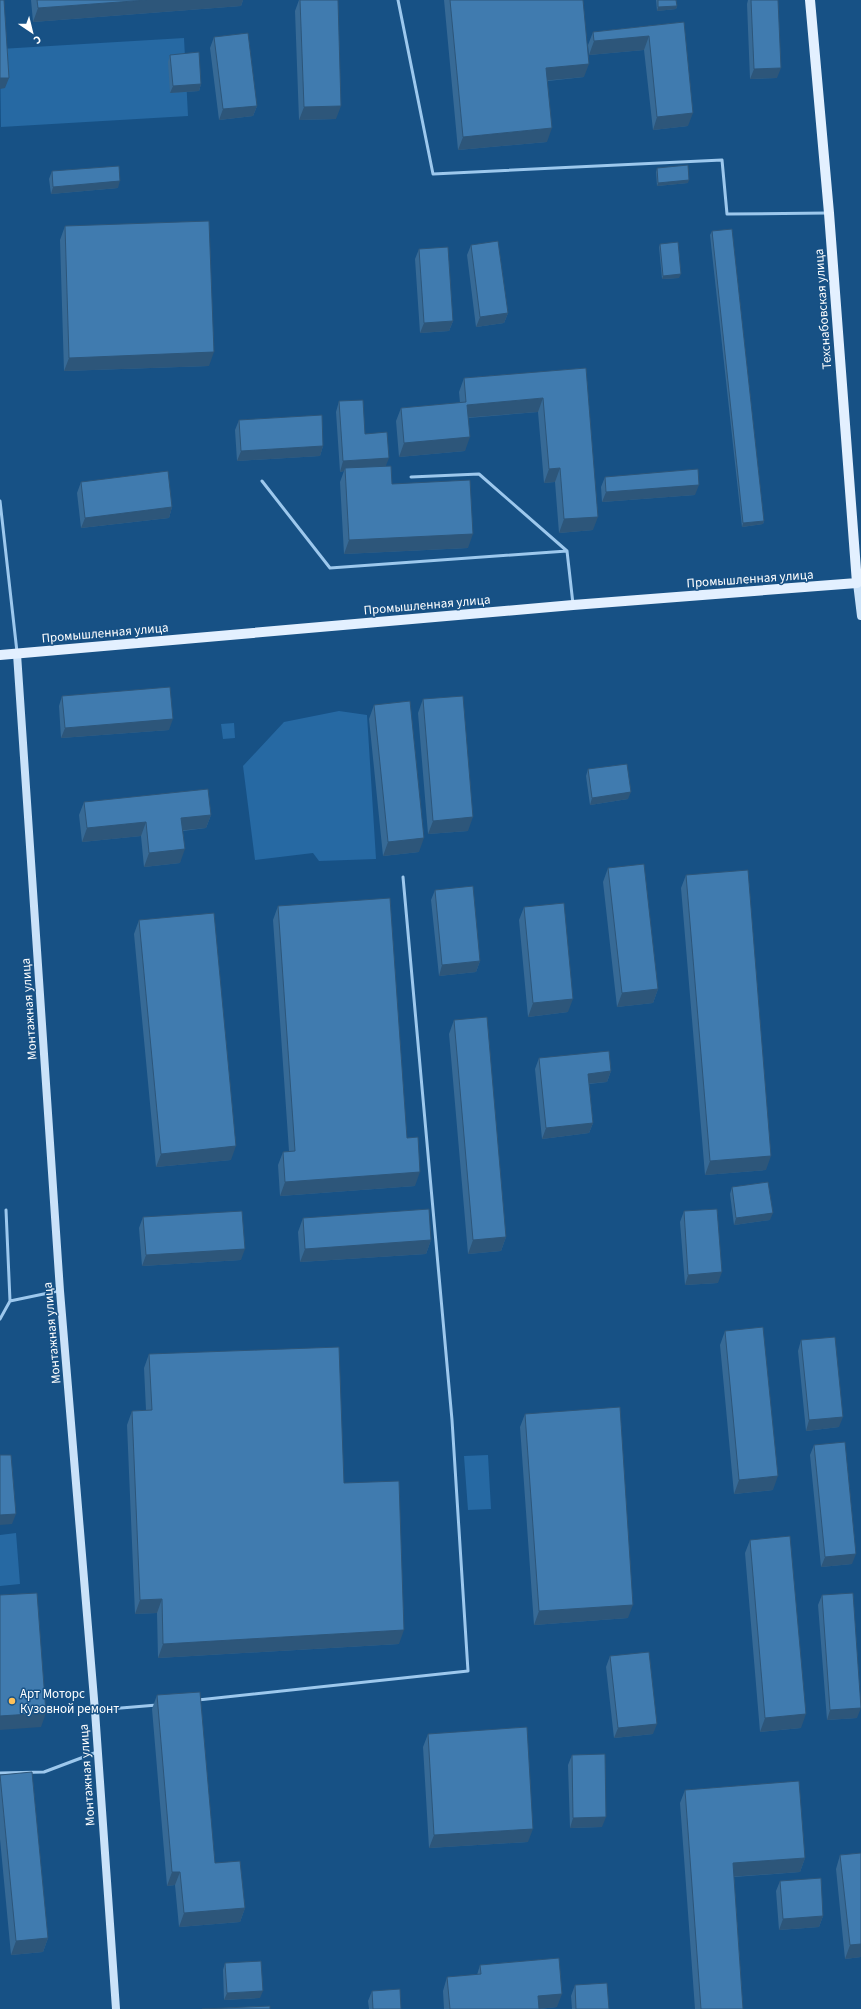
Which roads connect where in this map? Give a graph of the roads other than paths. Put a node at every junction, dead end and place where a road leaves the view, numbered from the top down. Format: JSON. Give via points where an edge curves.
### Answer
{"nodes":[{"id":1,"x":398,"y":0,"type":"edge"},
{"id":2,"x":810,"y":0,"type":"edge"},
{"id":3,"x":829,"y":213,"type":"junction"},
{"id":4,"x":410,"y":477,"type":"dead end"},
{"id":5,"x":262,"y":481,"type":"dead end"},
{"id":6,"x":0,"y":501,"type":"edge"},
{"id":7,"x":567,"y":551,"type":"junction"},
{"id":8,"x":859,"y":583,"type":"edge"},
{"id":9,"x":573,"y":605,"type":"junction"},
{"id":10,"x":861,"y":616,"type":"edge"},
{"id":11,"x":17,"y":654,"type":"junction"},
{"id":12,"x":0,"y":655,"type":"edge"},
{"id":13,"x":402,"y":877,"type":"dead end"},
{"id":14,"x":6,"y":1210,"type":"dead end"},
{"id":15,"x":60,"y":1291,"type":"junction"},
{"id":16,"x":10,"y":1302,"type":"junction"},
{"id":17,"x":0,"y":1319,"type":"edge"},
{"id":18,"x":196,"y":1700,"type":"edge"},
{"id":19,"x":164,"y":1704,"type":"edge"},
{"id":20,"x":95,"y":1711,"type":"junction"},
{"id":21,"x":97,"y":1752,"type":"junction"},
{"id":22,"x":0,"y":1773,"type":"edge"},
{"id":23,"x":116,"y":2009,"type":"edge"}],
"edges":[{"from":1,"to":3,"type":"lane","via":[[433,174],[722,160],[727,214]]},
{"from":2,"to":3,"type":"main road","name":"Техснабовская улица"},
{"from":3,"to":8,"type":"main road","name":"Техснабовская улица"},
{"from":4,"to":7,"type":"lane","via":[[479,474]]},
{"from":5,"to":7,"type":"lane","via":[[330,568]]},
{"from":6,"to":11,"type":"lane"},
{"from":7,"to":9,"type":"lane"},
{"from":8,"to":9,"type":"main road","name":"Промышленная улица"},
{"from":8,"to":10,"type":"street","name":"Техснабовская улица"},
{"from":9,"to":11,"type":"main road","name":"Промышленная улица"},
{"from":11,"to":12,"type":"main road","name":"Промышленная улица"},
{"from":11,"to":15,"type":"street","name":"Монтажная улица"},
{"from":13,"to":18,"type":"lane","via":[[452,1420],[468,1671]]},
{"from":14,"to":16,"type":"lane"},
{"from":15,"to":16,"type":"lane"},
{"from":15,"to":20,"type":"street","name":"Монтажная улица"},
{"from":16,"to":17,"type":"lane"},
{"from":19,"to":20,"type":"lane"},
{"from":20,"to":21,"type":"street","name":"Монтажная улица"},
{"from":21,"to":22,"type":"lane","via":[[44,1772]]},
{"from":21,"to":23,"type":"street","name":"Монтажная улица"}]}
